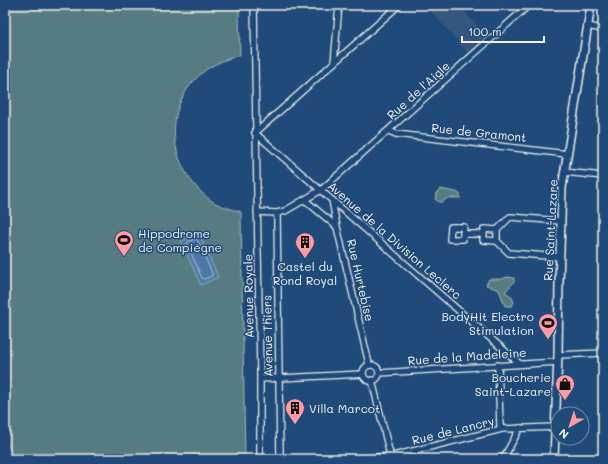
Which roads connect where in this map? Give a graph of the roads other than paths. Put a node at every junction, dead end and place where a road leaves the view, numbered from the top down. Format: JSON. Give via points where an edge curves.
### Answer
{"nodes":[{"id":1,"x":254,"y":5,"type":"edge"},
{"id":2,"x":339,"y":5,"type":"edge"},
{"id":3,"x":399,"y":5,"type":"edge"},
{"id":4,"x":529,"y":5,"type":"edge"},
{"id":5,"x":591,"y":5,"type":"edge"},
{"id":6,"x":587,"y":26,"type":"junction"},
{"id":7,"x":603,"y":29,"type":"edge"},
{"id":8,"x":334,"y":63,"type":"junction"},
{"id":9,"x":388,"y":131,"type":"junction"},
{"id":10,"x":255,"y":133,"type":"junction"},
{"id":11,"x":567,"y":154,"type":"junction"},
{"id":12,"x":564,"y":172,"type":"junction"},
{"id":13,"x":603,"y":176,"type":"edge"},
{"id":14,"x":321,"y":190,"type":"junction"},
{"id":15,"x":305,"y":200,"type":"junction"},
{"id":16,"x":332,"y":200,"type":"junction"},
{"id":17,"x":257,"y":212,"type":"junction"},
{"id":18,"x":277,"y":213,"type":"junction"},
{"id":19,"x":560,"y":221,"type":"junction"},
{"id":20,"x":337,"y":227,"type":"junction"},
{"id":21,"x":497,"y":230,"type":"junction"},
{"id":22,"x":463,"y":234,"type":"dead end"},
{"id":23,"x":484,"y":234,"type":"junction"},
{"id":24,"x":497,"y":241,"type":"junction"},
{"id":25,"x":560,"y":257,"type":"junction"},
{"id":26,"x":603,"y":353,"type":"edge"},
{"id":27,"x":558,"y":358,"type":"junction"},
{"id":28,"x":370,"y":364,"type":"junction"},
{"id":29,"x":520,"y":364,"type":"junction"},
{"id":30,"x":498,"y":365,"type":"junction"},
{"id":31,"x":379,"y":373,"type":"junction"},
{"id":32,"x":363,"y":374,"type":"junction"},
{"id":33,"x":279,"y":377,"type":"junction"},
{"id":34,"x":260,"y":379,"type":"junction"},
{"id":35,"x":372,"y":380,"type":"junction"},
{"id":36,"x":557,"y":406,"type":"edge"},
{"id":37,"x":550,"y":427,"type":"edge"},
{"id":38,"x":520,"y":428,"type":"junction"},
{"id":39,"x":502,"y":429,"type":"junction"},
{"id":40,"x":555,"y":446,"type":"edge"},
{"id":41,"x":391,"y":458,"type":"edge"},
{"id":42,"x":260,"y":459,"type":"edge"},
{"id":43,"x":280,"y":459,"type":"edge"},
{"id":44,"x":355,"y":459,"type":"edge"},
{"id":45,"x":503,"y":459,"type":"edge"},
{"id":46,"x":554,"y":459,"type":"edge"}],
"edges":[{"from":1,"to":10,"type":"street","name":"Avenue Royale"},
{"from":2,"to":8,"type":"street"},
{"from":3,"to":8,"type":"street"},
{"from":4,"to":9,"type":"street","name":"Rue de l'Aigle"},
{"from":5,"to":6,"type":"main road","name":"Rue Saint-Lazare"},
{"from":6,"to":7,"type":"street"},
{"from":6,"to":11,"type":"main road","name":"Rue Saint-Lazare"},
{"from":8,"to":10,"type":"street"},
{"from":9,"to":11,"type":"street","name":"Rue de Gramont"},
{"from":9,"to":14,"type":"street","name":"Rue de l'Aigle"},
{"from":10,"to":14,"type":"street","name":"Avenue de la Division Leclerc"},
{"from":10,"to":17,"type":"street","name":"Avenue Royale"},
{"from":11,"to":12,"type":"main road","name":"Rue Saint-Lazare"},
{"from":12,"to":13,"type":"street"},
{"from":12,"to":19,"type":"main road","name":"Rue Saint-Lazare"},
{"from":14,"to":15,"type":"street","name":"Rue de l'Aigle"},
{"from":14,"to":16,"type":"street","name":"Avenue de la Division Leclerc"},
{"from":15,"to":18,"type":"street","name":"Rue de l'Aigle"},
{"from":15,"to":20,"type":"street"},
{"from":16,"to":20,"type":"street","name":"Rue Hurtebise"},
{"from":16,"to":29,"type":"street","name":"Avenue de la Division Leclerc"},
{"from":17,"to":18,"type":"street"},
{"from":17,"to":34,"type":"street","name":"Avenue Royale"},
{"from":18,"to":33,"type":"street","name":"Avenue Thiers"},
{"from":19,"to":21,"type":"street","via":[[510,217]]},
{"from":19,"to":25,"type":"main road","name":"Rue Saint-Lazare"},
{"from":20,"to":28,"type":"street","name":"Rue Hurtebise"},
{"from":21,"to":23,"type":"street","via":[[484,229]]},
{"from":21,"to":24,"type":"street"},
{"from":22,"to":23,"type":"street"},
{"from":23,"to":24,"type":"street","via":[[484,240]]},
{"from":24,"to":25,"type":"street","via":[[509,253]]},
{"from":25,"to":27,"type":"main road","name":"Rue Saint-Lazare"},
{"from":26,"to":27,"type":"street","name":"Rue de la Madeleine"},
{"from":27,"to":29,"type":"street","name":"Rue de la Madeleine"},
{"from":27,"to":36,"type":"main road","name":"Rue Saint-Lazare"},
{"from":28,"to":31,"type":"street","via":[[376,367]]},
{"from":28,"to":32,"type":"street","via":[[363,369]]},
{"from":29,"to":30,"type":"street","name":"Rue de la Madeleine"},
{"from":30,"to":31,"type":"street","name":"Rue de la Madeleine"},
{"from":30,"to":39,"type":"street"},
{"from":31,"to":35,"type":"street","via":[[377,378]]},
{"from":32,"to":33,"type":"street"},
{"from":32,"to":35,"type":"street","via":[[367,380]]},
{"from":33,"to":34,"type":"street"},
{"from":33,"to":43,"type":"street","name":"Avenue Thiers"},
{"from":34,"to":42,"type":"street","name":"Avenue Royale"},
{"from":35,"to":41,"type":"street"},
{"from":37,"to":38,"type":"street","name":"Rue de Lancry"},
{"from":38,"to":39,"type":"street","name":"Rue de Lancry"},
{"from":38,"to":45,"type":"street"},
{"from":39,"to":41,"type":"street","name":"Rue de Lancry"},
{"from":40,"to":46,"type":"main road","name":"Rue Saint-Lazare"},
{"from":41,"to":44,"type":"street","name":"Rue de Lancry"}]}
